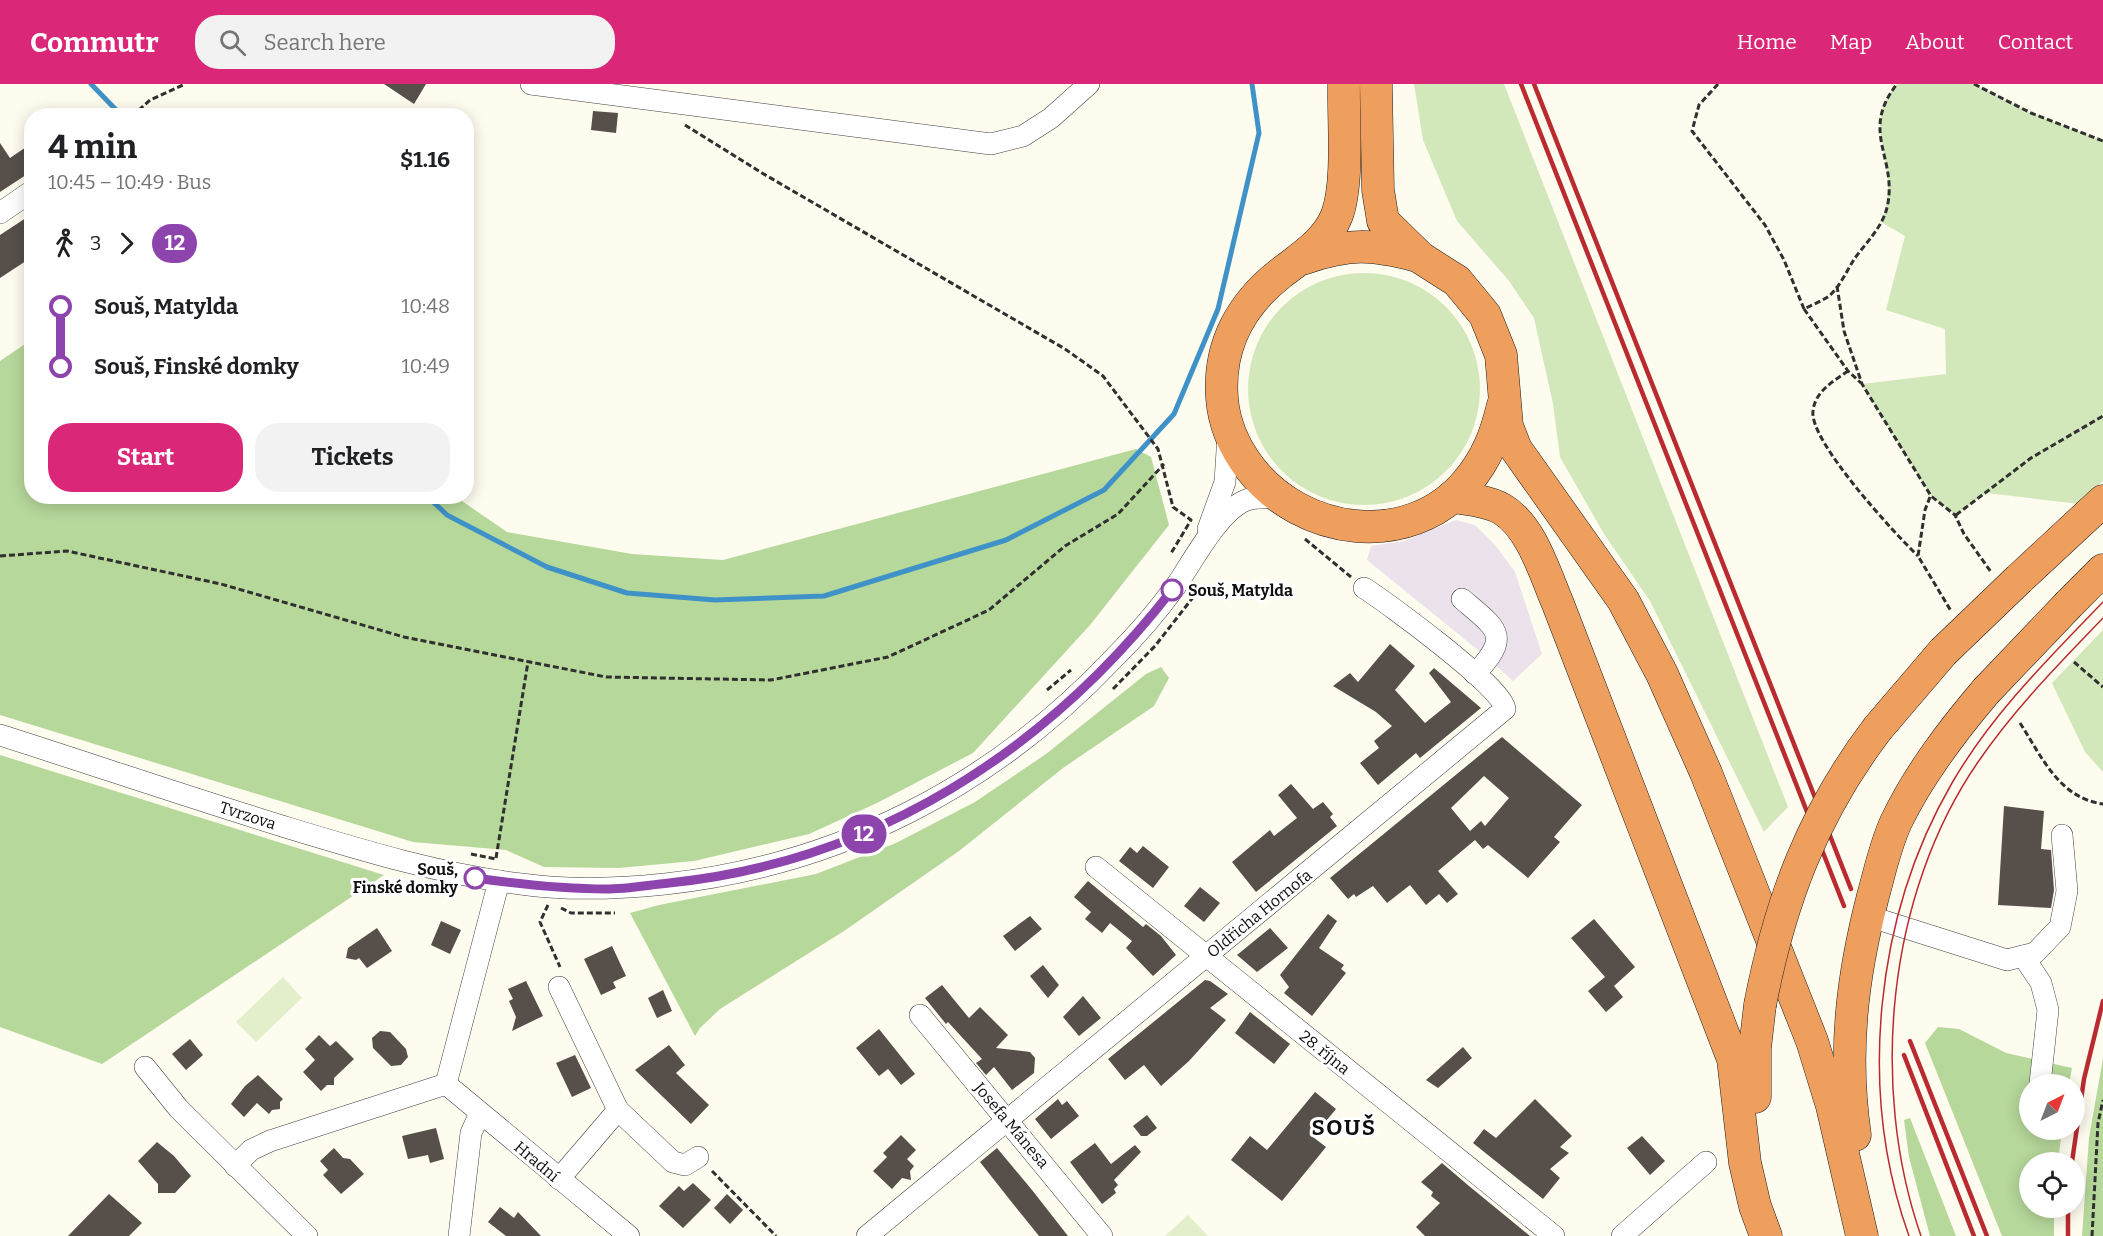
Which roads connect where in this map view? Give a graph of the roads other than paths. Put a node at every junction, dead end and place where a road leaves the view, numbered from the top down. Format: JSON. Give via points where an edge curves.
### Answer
{"nodes":[{"id":1,"x":531,"y":84,"type":"edge"},
{"id":2,"x":1089,"y":84,"type":"edge"},
{"id":3,"x":1344,"y":84,"type":"edge"},
{"id":4,"x":1376,"y":84,"type":"edge"},
{"id":5,"x":584,"y":87,"type":"edge"},
{"id":6,"x":24,"y":196,"type":"edge"},
{"id":7,"x":0,"y":213,"type":"edge"},
{"id":8,"x":1420,"y":258,"type":"junction"},
{"id":9,"x":1300,"y":260,"type":"junction"},
{"id":10,"x":1504,"y":398,"type":"junction"},
{"id":11,"x":1227,"y":428,"type":"junction"},
{"id":12,"x":1452,"y":497,"type":"junction"},
{"id":13,"x":1277,"y":498,"type":"junction"},
{"id":14,"x":2103,"y":501,"type":"edge"},
{"id":15,"x":1201,"y":546,"type":"junction"},
{"id":16,"x":2103,"y":570,"type":"edge"},
{"id":17,"x":1364,"y":588,"type":"road end"},
{"id":18,"x":1462,"y":599,"type":"dead end"},
{"id":19,"x":1475,"y":674,"type":"junction"},
{"id":20,"x":0,"y":735,"type":"edge"},
{"id":21,"x":2062,"y":835,"type":"dead end"},
{"id":22,"x":1096,"y":867,"type":"dead end"},
{"id":23,"x":499,"y":881,"type":"junction"},
{"id":24,"x":1868,"y":916,"type":"junction"},
{"id":25,"x":1206,"y":956,"type":"junction"},
{"id":26,"x":2023,"y":956,"type":"junction"},
{"id":27,"x":559,"y":987,"type":"dead end"},
{"id":28,"x":920,"y":1015,"type":"dead end"},
{"id":29,"x":145,"y":1067,"type":"dead end"},
{"id":30,"x":2041,"y":1074,"type":"edge"},
{"id":31,"x":446,"y":1084,"type":"junction"},
{"id":32,"x":618,"y":1110,"type":"junction"},
{"id":33,"x":480,"y":1113,"type":"junction"},
{"id":34,"x":1008,"y":1120,"type":"junction"},
{"id":35,"x":698,"y":1157,"type":"road end"},
{"id":36,"x":1706,"y":1162,"type":"dead end"},
{"id":37,"x":236,"y":1166,"type":"junction"},
{"id":38,"x":558,"y":1179,"type":"junction"},
{"id":39,"x":307,"y":1236,"type":"edge"},
{"id":40,"x":459,"y":1236,"type":"edge"},
{"id":41,"x":629,"y":1236,"type":"edge"},
{"id":42,"x":867,"y":1236,"type":"edge"},
{"id":43,"x":1102,"y":1236,"type":"edge"},
{"id":44,"x":1554,"y":1236,"type":"edge"},
{"id":45,"x":1622,"y":1236,"type":"edge"},
{"id":46,"x":1766,"y":1236,"type":"edge"},
{"id":47,"x":1775,"y":1236,"type":"edge"},
{"id":48,"x":1862,"y":1236,"type":"edge"},
{"id":49,"x":1876,"y":1236,"type":"edge"}],
"edges":[{"from":1,"to":5,"type":"street"},
{"from":2,"to":5,"type":"street","via":[[1023,136],[991,144],[646,101]]},
{"from":3,"to":9,"type":"highway","via":[[1342,190],[1337,215],[1324,237]]},
{"from":4,"to":8,"type":"highway","via":[[1378,190],[1383,221]]},
{"from":6,"to":7,"type":"street"},
{"from":8,"to":9,"type":"highway","via":[[1381,246],[1339,247]]},
{"from":8,"to":10,"type":"highway","via":[[1457,281],[1485,315],[1501,355]]},
{"from":9,"to":11,"type":"highway","via":[[1258,294],[1230,335],[1221,377]]},
{"from":10,"to":12,"type":"highway","via":[[1496,434],[1482,461]]},
{"from":10,"to":48,"type":"highway","via":[[1507,426],[1516,449],[1623,600],[1662,674],[1706,773],[1819,1062]]},
{"from":11,"to":13,"type":"highway","via":[[1243,458]]},
{"from":11,"to":15,"type":"street","via":[[1225,482]]},
{"from":12,"to":13,"type":"highway","via":[[1416,517],[1372,527],[1321,521]]},
{"from":12,"to":46,"type":"highway","via":[[1500,507],[1511,516],[1531,544],[1558,604],[1731,1052],[1745,1163]]},
{"from":13,"to":15,"type":"street","via":[[1252,498],[1238,505]]},
{"from":14,"to":47,"type":"highway","bridge":true,"via":[[2006,577],[1878,728],[1837,788],[1802,853],[1777,928],[1755,1048],[1755,1117]]},
{"from":15,"to":23,"type":"street","name":"Tvrzova","via":[[1149,620],[1080,692],[999,758],[901,818],[806,856],[713,878],[605,889]]},
{"from":16,"to":24,"type":"highway","bridge":true,"via":[[1986,691],[1938,752],[1897,821]]},
{"from":17,"to":19,"type":"street","name":"Oldřicha Hornofa","via":[[1392,605]]},
{"from":18,"to":19,"type":"street","via":[[1490,624],[1497,638],[1495,651]]},
{"from":19,"to":25,"type":"street","name":"Oldřicha Hornofa","via":[[1503,700],[1502,713]]},
{"from":20,"to":23,"type":"street","name":"Tvrzova","via":[[378,855]]},
{"from":21,"to":26,"type":"street","via":[[2067,891],[2060,927],[2036,953]]},
{"from":22,"to":25,"type":"street","name":"28. října"},
{"from":23,"to":31,"type":"street"},
{"from":24,"to":26,"type":"street","via":[[2007,960]]},
{"from":24,"to":49,"type":"highway","via":[[1853,983],[1849,1070],[1860,1166]]},
{"from":25,"to":34,"type":"street","name":"Oldřicha Hornofa"},
{"from":25,"to":44,"type":"street","name":"28. října"},
{"from":26,"to":30,"type":"street","via":[[2041,983],[2049,1010]]},
{"from":27,"to":32,"type":"street"},
{"from":28,"to":34,"type":"street","name":"Josefa Mánesa"},
{"from":29,"to":37,"type":"street","via":[[179,1109]]},
{"from":31,"to":33,"type":"street","name":"Hradní"},
{"from":31,"to":37,"type":"street","via":[[264,1143]]},
{"from":32,"to":35,"type":"street","via":[[673,1162],[685,1165]]},
{"from":32,"to":38,"type":"street"},
{"from":33,"to":38,"type":"street","name":"Hradní"},
{"from":33,"to":40,"type":"street","via":[[471,1133]]},
{"from":34,"to":42,"type":"street","name":"Oldřicha Hornofa"},
{"from":34,"to":43,"type":"street","name":"Josefa Mánesa"},
{"from":36,"to":45,"type":"street"},
{"from":37,"to":39,"type":"street"},
{"from":38,"to":41,"type":"street","name":"Hradní"}]}
